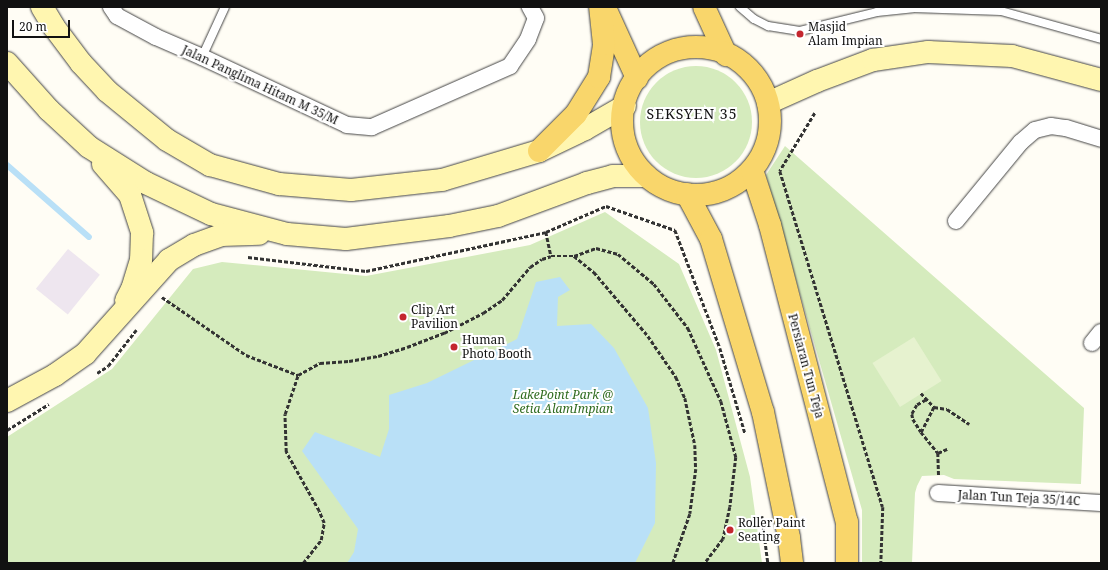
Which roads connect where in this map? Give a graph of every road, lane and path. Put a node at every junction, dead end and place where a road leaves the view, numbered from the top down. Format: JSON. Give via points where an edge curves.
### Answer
{"nodes":[{"id":1,"x":42,"y":7,"type":"edge"},
{"id":2,"x":111,"y":7,"type":"edge"},
{"id":3,"x":226,"y":7,"type":"edge"},
{"id":4,"x":530,"y":7,"type":"edge"},
{"id":5,"x":600,"y":7,"type":"edge"},
{"id":6,"x":605,"y":7,"type":"edge"},
{"id":7,"x":704,"y":7,"type":"edge"},
{"id":8,"x":740,"y":7,"type":"edge"},
{"id":9,"x":876,"y":9,"type":"edge"},
{"id":10,"x":1101,"y":39,"type":"edge"},
{"id":11,"x":726,"y":55,"type":"junction"},
{"id":12,"x":202,"y":57,"type":"junction"},
{"id":13,"x":7,"y":63,"type":"edge"},
{"id":14,"x":637,"y":78,"type":"junction"},
{"id":15,"x":1101,"y":80,"type":"edge"},
{"id":16,"x":768,"y":103,"type":"junction"},
{"id":17,"x":625,"y":106,"type":"junction"},
{"id":18,"x":815,"y":113,"type":"dead end"},
{"id":19,"x":1101,"y":139,"type":"edge"},
{"id":20,"x":89,"y":147,"type":"junction"},
{"id":21,"x":539,"y":151,"type":"junction"},
{"id":22,"x":752,"y":170,"type":"junction"},
{"id":23,"x":646,"y":176,"type":"junction"},
{"id":24,"x":687,"y":194,"type":"junction"},
{"id":25,"x":956,"y":221,"type":"dead end"},
{"id":26,"x":546,"y":232,"type":"junction"},
{"id":27,"x":287,"y":234,"type":"junction"},
{"id":28,"x":246,"y":256,"type":"dead end"},
{"id":29,"x":551,"y":256,"type":"junction"},
{"id":30,"x":574,"y":256,"type":"junction"},
{"id":31,"x":167,"y":292,"type":"dead end"},
{"id":32,"x":162,"y":297,"type":"junction"},
{"id":33,"x":158,"y":303,"type":"dead end"},
{"id":34,"x":138,"y":328,"type":"dead end"},
{"id":35,"x":109,"y":329,"type":"junction"},
{"id":36,"x":96,"y":374,"type":"dead end"},
{"id":37,"x":298,"y":375,"type":"junction"},
{"id":38,"x":921,"y":393,"type":"dead end"},
{"id":39,"x":926,"y":400,"type":"junction"},
{"id":40,"x":7,"y":401,"type":"edge"},
{"id":41,"x":51,"y":402,"type":"dead end"},
{"id":42,"x":934,"y":407,"type":"junction"},
{"id":43,"x":969,"y":424,"type":"dead end"},
{"id":44,"x":7,"y":430,"type":"edge"},
{"id":45,"x":921,"y":432,"type":"junction"},
{"id":46,"x":747,"y":440,"type":"dead end"},
{"id":47,"x":947,"y":449,"type":"dead end"},
{"id":48,"x":938,"y":453,"type":"junction"},
{"id":49,"x":938,"y":493,"type":"joint"},
{"id":50,"x":1101,"y":503,"type":"edge"},
{"id":51,"x":761,"y":509,"type":"dead end"},
{"id":52,"x":303,"y":563,"type":"edge"},
{"id":53,"x":673,"y":563,"type":"edge"},
{"id":54,"x":705,"y":563,"type":"edge"},
{"id":55,"x":768,"y":563,"type":"edge"},
{"id":56,"x":792,"y":563,"type":"edge"},
{"id":57,"x":847,"y":563,"type":"edge"},
{"id":58,"x":881,"y":563,"type":"edge"}],
"edges":[{"from":1,"to":21,"type":"main road","via":[[81,63],[107,92],[167,140],[210,165],[279,184],[351,190],[442,180]]},
{"from":2,"to":12,"type":"street","name":"Jalan Panglima Hitam M 35/M","via":[[117,16],[156,38]]},
{"from":3,"to":12,"type":"lane"},
{"from":4,"to":12,"type":"street","name":"Jalan Panglima Hitam M 35/M","via":[[536,18],[528,39],[510,66],[372,126],[347,125]]},
{"from":5,"to":21,"type":"main road","via":[[604,44],[599,77],[576,114]]},
{"from":6,"to":14,"type":"main road"},
{"from":7,"to":11,"type":"main road"},
{"from":8,"to":9,"type":"lane","via":[[754,20],[768,26],[800,31]]},
{"from":9,"to":10,"type":"lane","via":[[1001,11]]},
{"from":11,"to":14,"type":"main road","via":[[701,47],[679,50],[658,58]]},
{"from":11,"to":16,"type":"main road","via":[[739,60],[752,72],[762,86]]},
{"from":13,"to":20,"type":"main road","via":[[49,110]]},
{"from":14,"to":17,"type":"main road","via":[[628,92]]},
{"from":15,"to":16,"type":"main road","via":[[1012,56],[928,52],[872,60]]},
{"from":16,"to":22,"type":"main road","via":[[771,121],[768,139],[762,156]]},
{"from":17,"to":21,"type":"main road","via":[[586,129]]},
{"from":17,"to":23,"type":"main road","via":[[622,114],[624,137],[632,158]]},
{"from":18,"to":58,"type":"path","via":[[780,171],[883,507]]},
{"from":19,"to":25,"type":"street","via":[[1066,128],[1051,126],[1035,130],[1021,142]]},
{"from":20,"to":27,"type":"main road","via":[[146,183],[211,214]]},
{"from":20,"to":35,"type":"main road","via":[[130,195],[142,233],[141,260],[132,289]]},
{"from":22,"to":24,"type":"main road","via":[[733,185],[711,194]]},
{"from":22,"to":57,"type":"main road","name":"Persiaran Tun Teja","via":[[770,225],[847,522]]},
{"from":23,"to":24,"type":"main road","via":[[665,188]]},
{"from":23,"to":27,"type":"main road","via":[[613,176],[498,216],[449,226],[346,238]]},
{"from":24,"to":56,"type":"main road","via":[[711,239],[763,412]]},
{"from":26,"to":28,"type":"path","via":[[366,271]]},
{"from":26,"to":29,"type":"path"},
{"from":26,"to":46,"type":"path","via":[[606,206],[675,230],[720,348]]},
{"from":27,"to":35,"type":"main road","via":[[221,235],[194,245],[169,260]]},
{"from":29,"to":30,"type":"path"},
{"from":29,"to":37,"type":"path","via":[[530,267],[502,300],[463,324],[408,348],[349,361],[320,363]]},
{"from":30,"to":53,"type":"path","via":[[594,272],[644,332],[676,377],[685,398],[693,432],[696,469],[690,514]]},
{"from":30,"to":54,"type":"path","via":[[596,248],[618,254],[654,284],[688,328],[721,401],[736,457],[723,539]]},
{"from":31,"to":32,"type":"path"},
{"from":32,"to":33,"type":"path"},
{"from":32,"to":37,"type":"path","via":[[246,355]]},
{"from":34,"to":36,"type":"path","via":[[108,366]]},
{"from":35,"to":40,"type":"main road","via":[[85,354]]},
{"from":37,"to":52,"type":"path","via":[[285,414],[286,452],[324,522],[321,540]]},
{"from":38,"to":39,"type":"path"},
{"from":39,"to":42,"type":"path"},
{"from":39,"to":45,"type":"path","via":[[917,405],[912,414]]},
{"from":41,"to":44,"type":"path"},
{"from":42,"to":43,"type":"path","via":[[947,409]]},
{"from":42,"to":45,"type":"path"},
{"from":45,"to":48,"type":"path"},
{"from":47,"to":48,"type":"path"},
{"from":48,"to":49,"type":"path"},
{"from":49,"to":50,"type":"street","name":"Jalan Tun Teja 35/14C"},
{"from":51,"to":55,"type":"path"}]}
